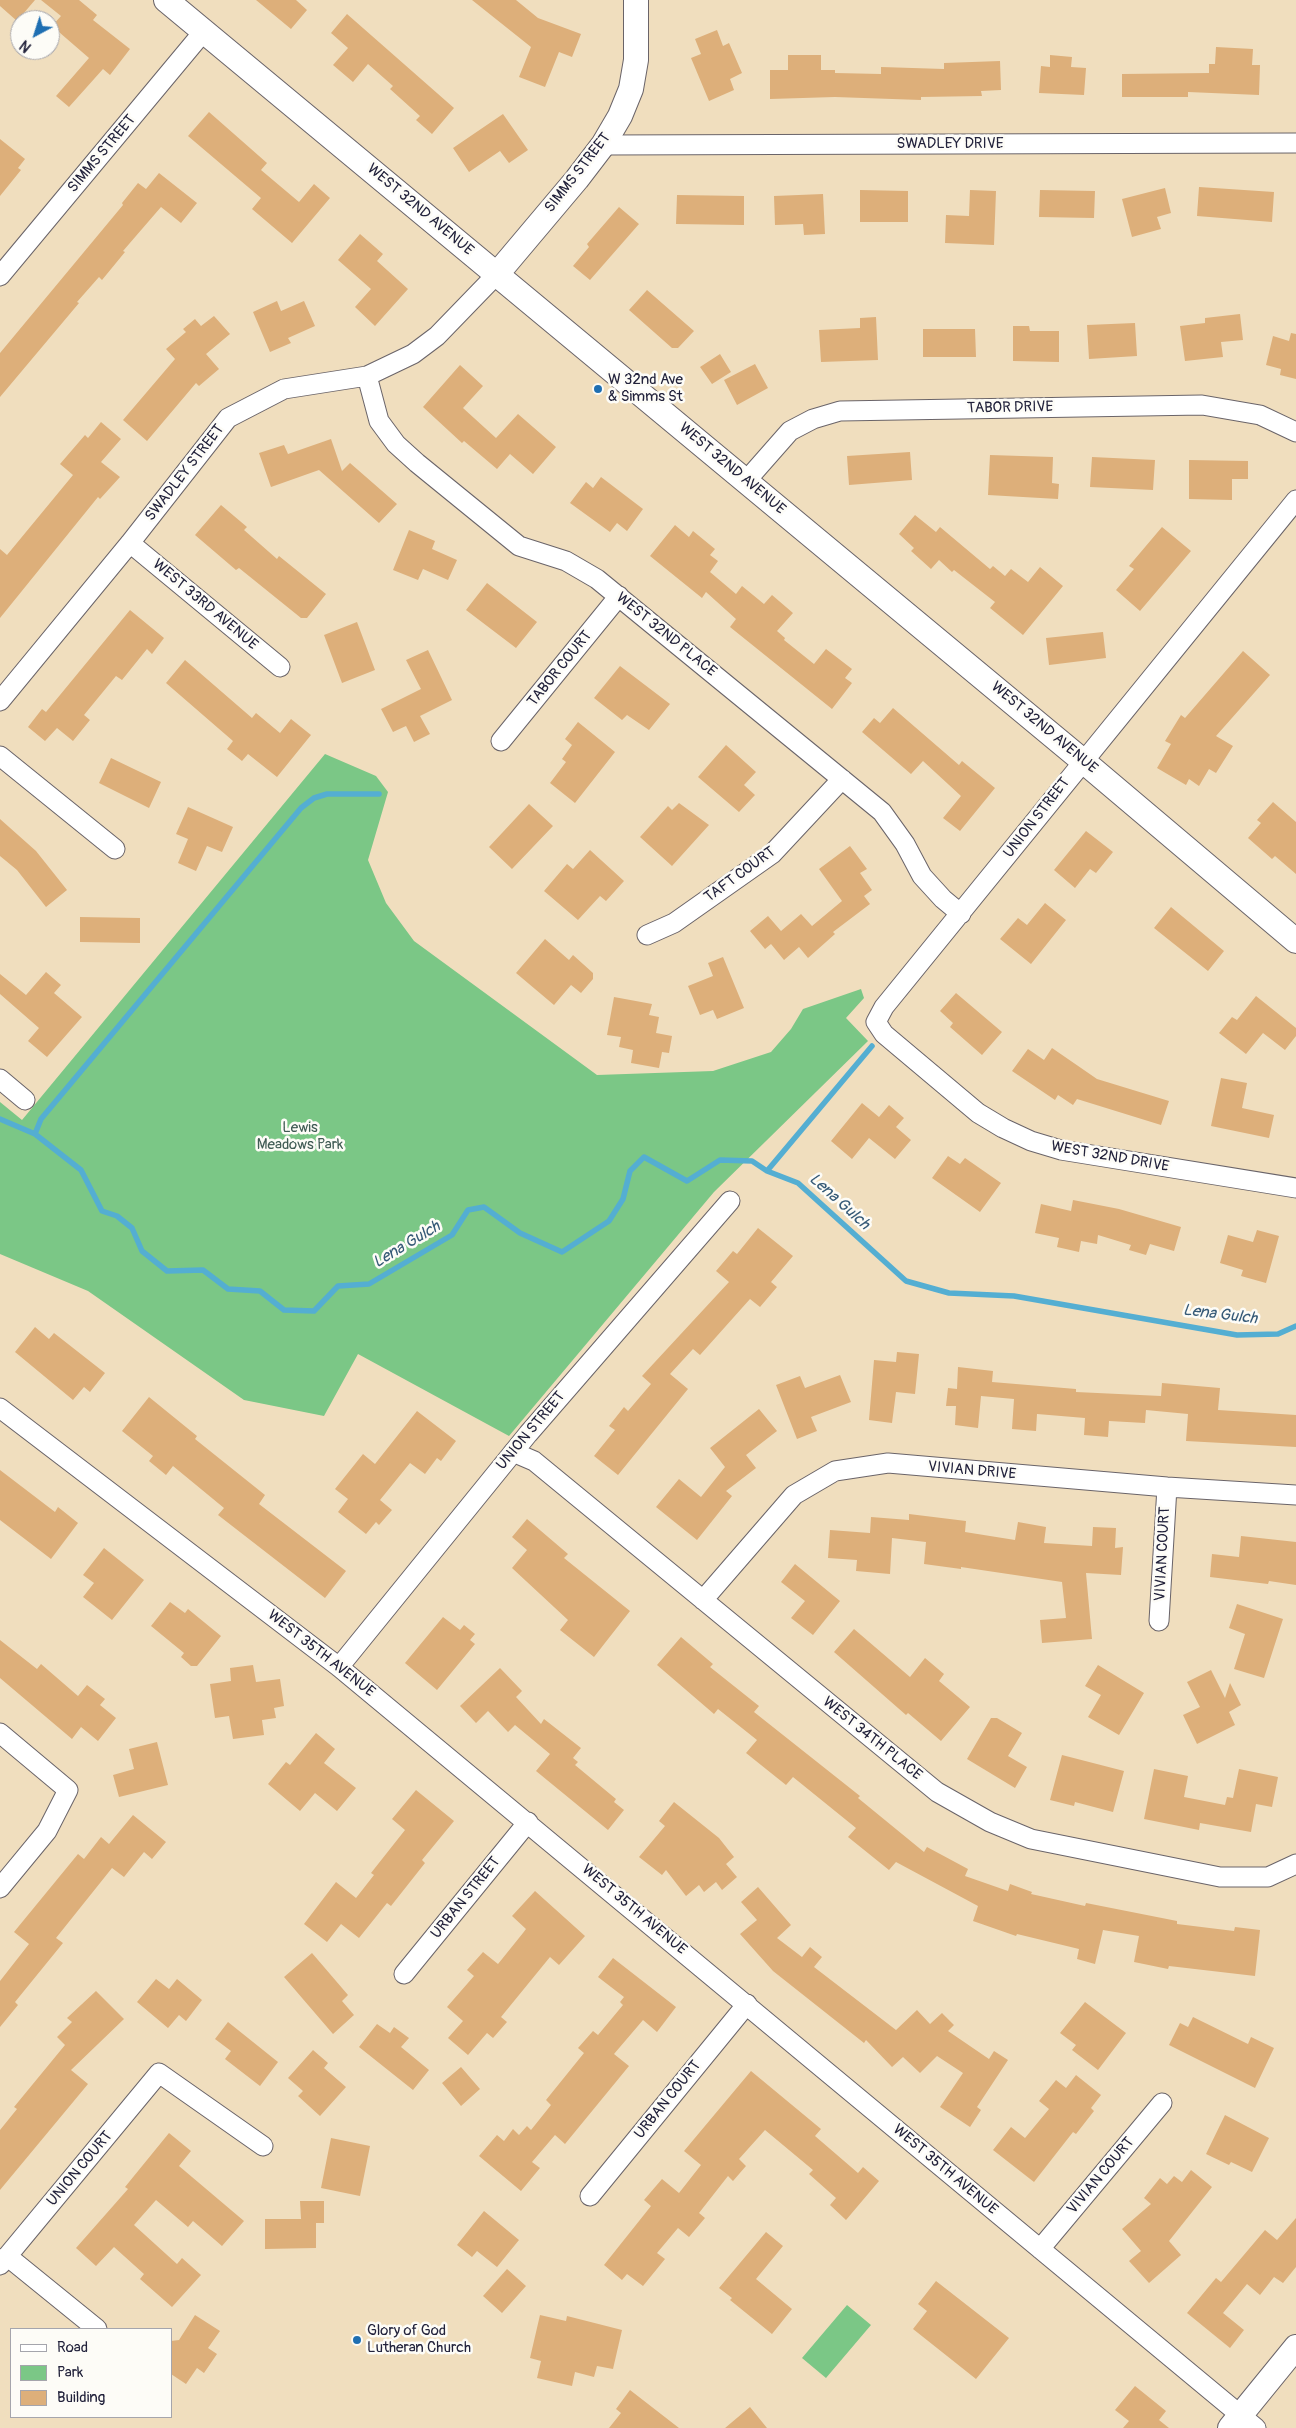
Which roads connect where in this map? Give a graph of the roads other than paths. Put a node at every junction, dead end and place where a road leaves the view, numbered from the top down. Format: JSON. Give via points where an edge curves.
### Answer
{"nodes":[{"id":1,"x":166,"y":0,"type":"edge"},
{"id":2,"x":636,"y":0,"type":"edge"},
{"id":3,"x":204,"y":32,"type":"junction"},
{"id":4,"x":1296,"y":143,"type":"edge"},
{"id":5,"x":603,"y":145,"type":"junction"},
{"id":6,"x":497,"y":274,"type":"junction"},
{"id":7,"x":0,"y":276,"type":"edge"},
{"id":8,"x":367,"y":376,"type":"junction"},
{"id":9,"x":1296,"y":432,"type":"edge"},
{"id":10,"x":746,"y":481,"type":"junction"},
{"id":11,"x":1296,"y":500,"type":"edge"},
{"id":12,"x":130,"y":543,"type":"junction"},
{"id":13,"x":619,"y":596,"type":"junction"},
{"id":14,"x":280,"y":667,"type":"dead end"},
{"id":15,"x":0,"y":701,"type":"edge"},
{"id":16,"x":501,"y":741,"type":"dead end"},
{"id":17,"x":0,"y":756,"type":"edge"},
{"id":18,"x":1083,"y":761,"type":"junction"},
{"id":19,"x":842,"y":779,"type":"junction"},
{"id":20,"x":115,"y":849,"type":"dead end"},
{"id":21,"x":961,"y":914,"type":"junction"},
{"id":22,"x":648,"y":935,"type":"dead end"},
{"id":23,"x":1296,"y":941,"type":"edge"},
{"id":24,"x":876,"y":1022,"type":"joint"},
{"id":25,"x":0,"y":1079,"type":"edge"},
{"id":26,"x":25,"y":1100,"type":"dead end"},
{"id":27,"x":1296,"y":1188,"type":"edge"},
{"id":28,"x":730,"y":1201,"type":"dead end"},
{"id":29,"x":0,"y":1408,"type":"edge"},
{"id":30,"x":513,"y":1452,"type":"junction"},
{"id":31,"x":1167,"y":1487,"type":"junction"},
{"id":32,"x":1296,"y":1494,"type":"edge"},
{"id":33,"x":703,"y":1600,"type":"junction"},
{"id":34,"x":1159,"y":1620,"type":"dead end"},
{"id":35,"x":339,"y":1667,"type":"junction"},
{"id":36,"x":0,"y":1733,"type":"edge"},
{"id":37,"x":528,"y":1822,"type":"junction"},
{"id":38,"x":1296,"y":1864,"type":"edge"},
{"id":39,"x":0,"y":1888,"type":"edge"},
{"id":40,"x":404,"y":1974,"type":"dead end"},
{"id":41,"x":747,"y":2004,"type":"junction"},
{"id":42,"x":1162,"y":2103,"type":"dead end"},
{"id":43,"x":263,"y":2146,"type":"dead end"},
{"id":44,"x":590,"y":2196,"type":"dead end"},
{"id":45,"x":1040,"y":2249,"type":"junction"},
{"id":46,"x":3,"y":2261,"type":"edge"},
{"id":47,"x":96,"y":2328,"type":"edge"},
{"id":48,"x":1296,"y":2347,"type":"edge"},
{"id":49,"x":1242,"y":2424,"type":"edge"}],
"edges":[{"from":1,"to":3,"type":"street","name":"WEST 32ND AVENUE"},
{"from":2,"to":5,"type":"street","name":"SIMMS STREET","via":[[636,60],[631,89]]},
{"from":3,"to":6,"type":"street","name":"WEST 32ND AVENUE"},
{"from":3,"to":7,"type":"street","name":"SIMMS STREET"},
{"from":4,"to":5,"type":"street","name":"SWADLEY DRIVE"},
{"from":5,"to":6,"type":"street","name":"SIMMS STREET"},
{"from":6,"to":8,"type":"street","name":"SWADLEY STREET","via":[[437,336],[413,354]]},
{"from":6,"to":10,"type":"street","name":"WEST 32ND AVENUE"},
{"from":8,"to":12,"type":"street","name":"SWADLEY STREET","via":[[284,389],[228,418]]},
{"from":8,"to":13,"type":"street","name":"WEST 32ND PLACE","via":[[379,420],[396,444],[417,463],[519,546],[566,561]]},
{"from":9,"to":10,"type":"street","name":"TABOR DRIVE","via":[[1260,415],[1202,405],[840,411],[813,419],[790,431]]},
{"from":10,"to":18,"type":"street","name":"WEST 32ND AVENUE"},
{"from":11,"to":18,"type":"street","name":"UNION STREET"},
{"from":12,"to":14,"type":"street","name":"WEST 33RD AVENUE"},
{"from":12,"to":15,"type":"street","name":"SWADLEY STREET"},
{"from":13,"to":16,"type":"street","name":"TABOR COURT"},
{"from":13,"to":19,"type":"street","name":"WEST 32ND PLACE"},
{"from":17,"to":20,"type":"street"},
{"from":18,"to":21,"type":"street","name":"UNION STREET"},
{"from":18,"to":23,"type":"street","name":"WEST 32ND AVENUE"},
{"from":19,"to":21,"type":"street","name":"WEST 32ND PLACE","via":[[882,812],[905,844],[922,876],[943,900]]},
{"from":19,"to":22,"type":"street","name":"TAFT COURT","via":[[772,854],[674,923]]},
{"from":21,"to":24,"type":"street","name":"UNION STREET","via":[[884,1007]]},
{"from":24,"to":27,"type":"street","name":"WEST 32ND DRIVE","via":[[884,1034],[978,1112],[1031,1141],[1061,1150]]},
{"from":25,"to":26,"type":"street"},
{"from":28,"to":30,"type":"street","name":"UNION STREET"},
{"from":29,"to":35,"type":"street","name":"WEST 35TH AVENUE"},
{"from":30,"to":33,"type":"street","name":"WEST 34TH PLACE","via":[[534,1461]]},
{"from":30,"to":35,"type":"street","name":"UNION STREET"},
{"from":31,"to":32,"type":"street","name":"VIVIAN DRIVE"},
{"from":31,"to":33,"type":"street","name":"VIVIAN DRIVE","via":[[888,1463],[835,1471],[794,1495]]},
{"from":31,"to":34,"type":"street","name":"VIVIAN COURT"},
{"from":33,"to":38,"type":"street","name":"WEST 34TH PLACE","via":[[937,1792],[990,1822],[1031,1839],[1220,1877],[1268,1877]]},
{"from":35,"to":37,"type":"street","name":"WEST 35TH AVENUE"},
{"from":36,"to":39,"type":"street","via":[[68,1790],[47,1831]]},
{"from":37,"to":40,"type":"street","name":"URBAN STREET"},
{"from":37,"to":41,"type":"street","name":"WEST 35TH AVENUE"},
{"from":41,"to":44,"type":"street","name":"URBAN COURT"},
{"from":41,"to":45,"type":"street","name":"WEST 35TH AVENUE"},
{"from":42,"to":45,"type":"street","name":"VIVIAN COURT"},
{"from":43,"to":46,"type":"street","name":"UNION COURT","via":[[160,2073]]},
{"from":45,"to":49,"type":"street","name":"WEST 35TH AVENUE"},
{"from":46,"to":47,"type":"street"},
{"from":48,"to":49,"type":"street"}]}
